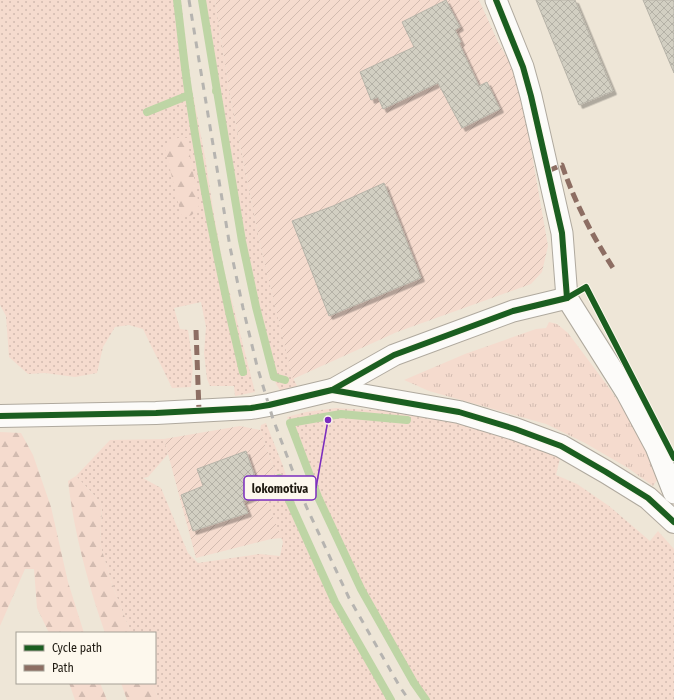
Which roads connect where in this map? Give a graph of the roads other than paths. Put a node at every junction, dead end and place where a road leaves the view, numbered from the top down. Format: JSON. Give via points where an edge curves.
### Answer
{"nodes":[{"id":1,"x":496,"y":0,"type":"edge"},
{"id":2,"x":567,"y":298,"type":"junction"},
{"id":3,"x":332,"y":390,"type":"junction"},
{"id":4,"x":0,"y":416,"type":"edge"},
{"id":5,"x":674,"y":494,"type":"edge"},
{"id":6,"x":674,"y":522,"type":"edge"}],
"edges":[{"from":1,"to":2,"type":"street","via":[[523,67],[533,103],[562,233]]},
{"from":2,"to":3,"type":"street","via":[[513,311],[394,355]]},
{"from":2,"to":5,"type":"street","via":[[627,393],[656,447]]},
{"from":3,"to":4,"type":"street","via":[[251,408]]},
{"from":3,"to":6,"type":"street","via":[[460,412],[515,428],[561,446],[606,472],[648,498]]}]}
